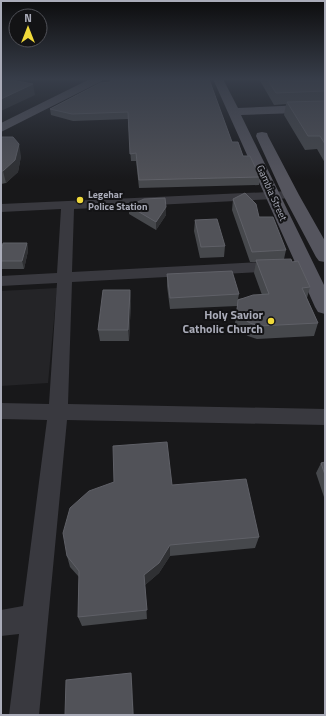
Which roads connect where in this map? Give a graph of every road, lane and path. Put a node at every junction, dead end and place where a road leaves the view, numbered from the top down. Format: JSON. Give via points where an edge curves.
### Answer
{"nodes":[{"id":1,"x":12,"y":112,"type":"edge"},
{"id":2,"x":29,"y":112,"type":"edge"},
{"id":3,"x":233,"y":112,"type":"edge"},
{"id":4,"x":249,"y":112,"type":"edge"},
{"id":5,"x":1,"y":118,"type":"edge"},
{"id":6,"x":1,"y":128,"type":"edge"},
{"id":7,"x":291,"y":195,"type":"junction"},
{"id":8,"x":272,"y":196,"type":"junction"},
{"id":9,"x":68,"y":205,"type":"junction"},
{"id":10,"x":1,"y":208,"type":"edge"},
{"id":11,"x":325,"y":257,"type":"edge"},
{"id":12,"x":305,"y":265,"type":"junction"},
{"id":13,"x":325,"y":266,"type":"edge"},
{"id":14,"x":64,"y":278,"type":"junction"},
{"id":15,"x":1,"y":281,"type":"edge"},
{"id":16,"x":325,"y":307,"type":"edge"},
{"id":17,"x":1,"y":411,"type":"edge"},
{"id":18,"x":58,"y":412,"type":"junction"},
{"id":19,"x":325,"y":417,"type":"edge"},
{"id":20,"x":35,"y":618,"type":"junction"},
{"id":21,"x":1,"y":623,"type":"edge"},
{"id":22,"x":24,"y":715,"type":"edge"}],
"edges":[{"from":1,"to":5,"type":"main road"},
{"from":2,"to":6,"type":"main road"},
{"from":3,"to":8,"type":"main road","name":"Gambia Street"},
{"from":4,"to":7,"type":"main road","name":"Gambia Street"},
{"from":7,"to":8,"type":"street"},
{"from":7,"to":11,"type":"main road","name":"Gambia Street"},
{"from":8,"to":9,"type":"street"},
{"from":8,"to":12,"type":"main road","name":"Gambia Street"},
{"from":9,"to":10,"type":"street"},
{"from":9,"to":14,"type":"street"},
{"from":12,"to":13,"type":"main road"},
{"from":12,"to":14,"type":"street"},
{"from":12,"to":16,"type":"main road","name":"Gambia Street"},
{"from":14,"to":15,"type":"street"},
{"from":14,"to":18,"type":"street"},
{"from":17,"to":18,"type":"street"},
{"from":18,"to":19,"type":"street"},
{"from":18,"to":20,"type":"street"},
{"from":20,"to":21,"type":"street"},
{"from":20,"to":22,"type":"street"}]}
